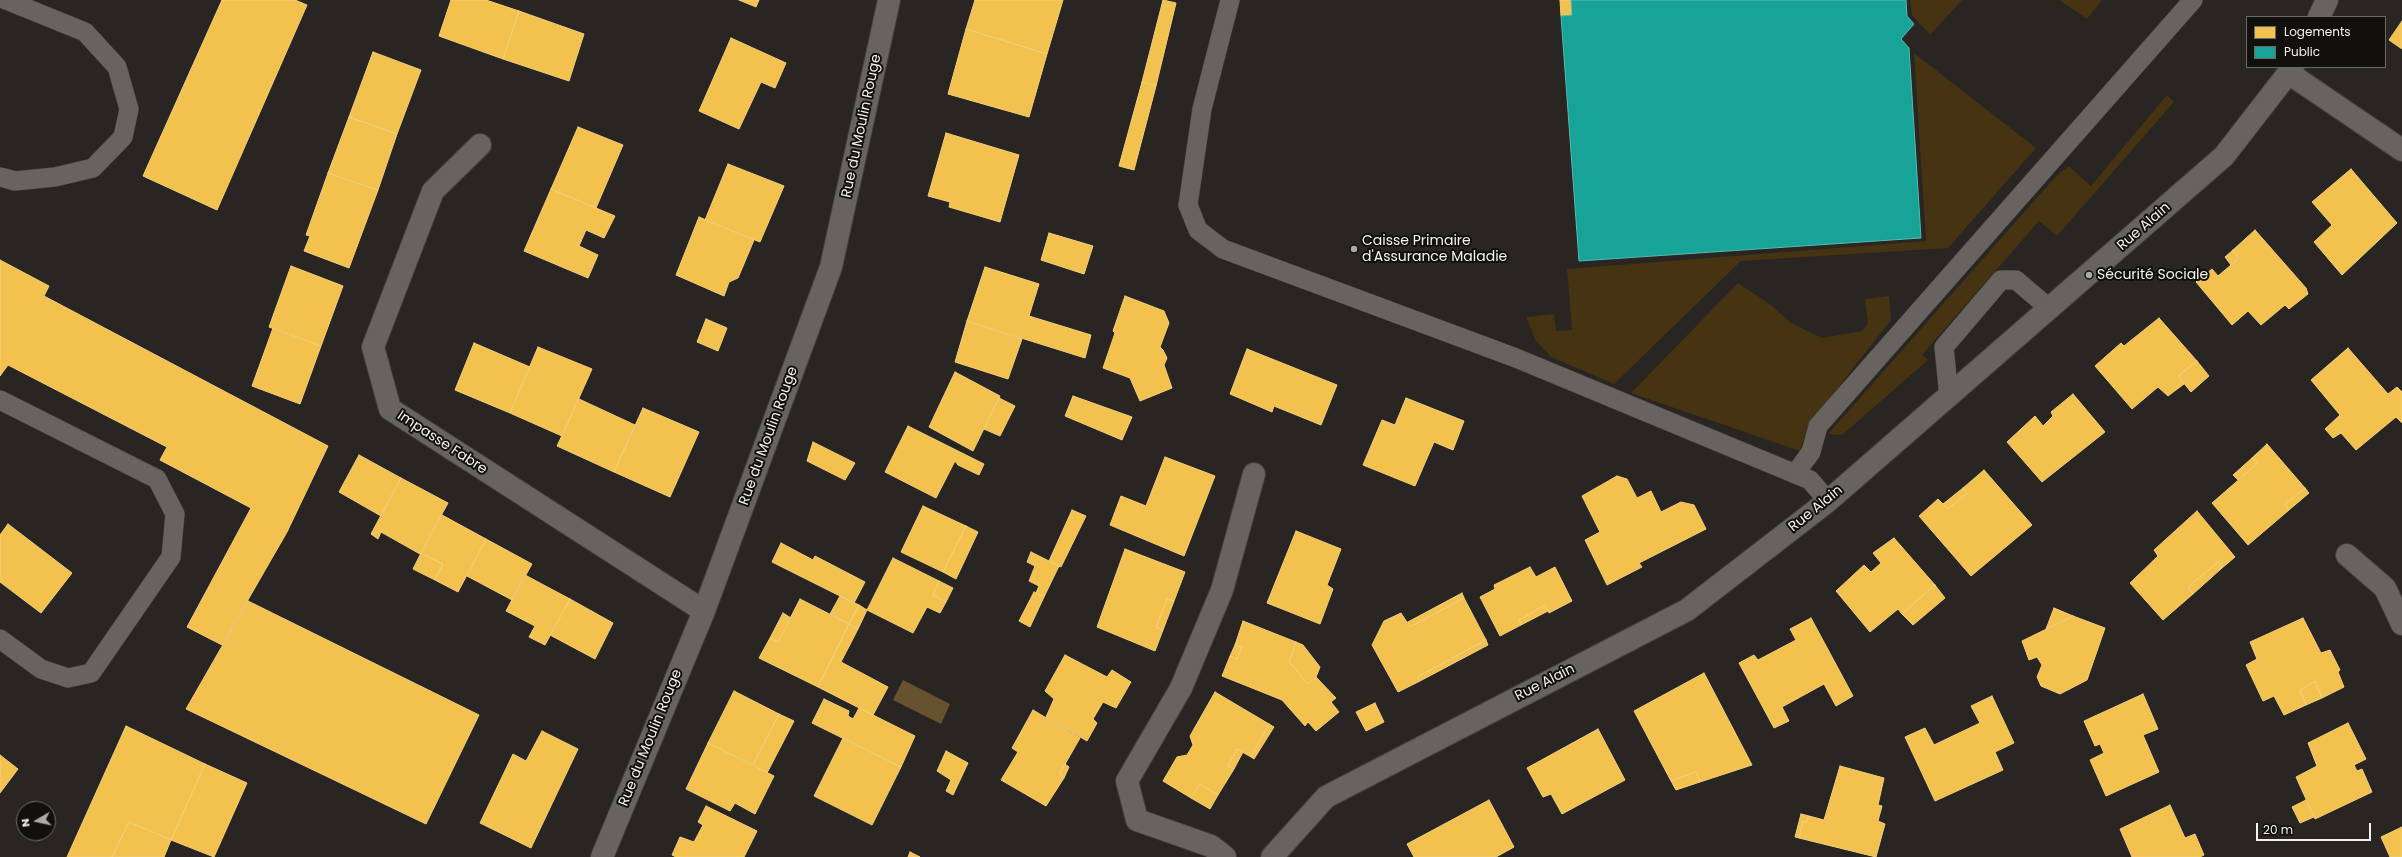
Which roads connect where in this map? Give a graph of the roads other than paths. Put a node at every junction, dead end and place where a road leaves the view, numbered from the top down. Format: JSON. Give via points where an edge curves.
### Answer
{"nodes":[{"id":1,"x":6,"y":0,"type":"edge"},
{"id":2,"x":889,"y":0,"type":"edge"},
{"id":3,"x":1230,"y":0,"type":"edge"},
{"id":4,"x":2193,"y":0,"type":"edge"},
{"id":5,"x":2327,"y":0,"type":"edge"},
{"id":6,"x":2319,"y":16,"type":"edge"},
{"id":7,"x":2292,"y":71,"type":"edge"},
{"id":8,"x":480,"y":145,"type":"dead end"},
{"id":9,"x":2402,"y":150,"type":"edge"},
{"id":10,"x":0,"y":177,"type":"edge"},
{"id":11,"x":2050,"y":309,"type":"junction"},
{"id":12,"x":1949,"y":397,"type":"junction"},
{"id":13,"x":0,"y":400,"type":"edge"},
{"id":14,"x":1254,"y":474,"type":"dead end"},
{"id":15,"x":1795,"y":474,"type":"junction"},
{"id":16,"x":1828,"y":501,"type":"junction"},
{"id":17,"x":2347,"y":555,"type":"dead end"},
{"id":18,"x":704,"y":611,"type":"junction"},
{"id":19,"x":2402,"y":624,"type":"edge"},
{"id":20,"x":0,"y":639,"type":"edge"},
{"id":21,"x":602,"y":857,"type":"edge"},
{"id":22,"x":1225,"y":857,"type":"edge"},
{"id":23,"x":1272,"y":857,"type":"edge"}],
"edges":[{"from":1,"to":10,"type":"lane","via":[[85,32],[117,67],[129,109],[124,137],[94,168],[55,177],[15,181]]},
{"from":2,"to":18,"type":"street","name":"Rue du Moulin Rouge","via":[[831,267]]},
{"from":3,"to":15,"type":"lane","via":[[1202,109],[1188,205],[1198,230],[1223,249],[1516,358]]},
{"from":4,"to":15,"type":"lane","via":[[1818,426],[1811,452]]},
{"from":5,"to":6,"type":"street"},
{"from":7,"to":9,"type":"street"},
{"from":7,"to":11,"type":"street","name":"Rue Alain","via":[[2224,156]]},
{"from":8,"to":18,"type":"street","name":"Impasse Fabre","via":[[433,191],[373,347],[390,409]]},
{"from":11,"to":12,"type":"street","name":"Rue Alain"},
{"from":11,"to":12,"type":"lane","via":[[2016,280],[2001,280],[1944,347]]},
{"from":12,"to":16,"type":"street","name":"Rue Alain"},
{"from":13,"to":20,"type":"lane","via":[[157,479],[175,514],[171,557],[91,673],[68,678],[41,669]]},
{"from":14,"to":22,"type":"street","via":[[1222,590],[1181,688],[1127,781],[1137,820],[1211,846]]},
{"from":15,"to":16,"type":"lane","via":[[1810,480]]},
{"from":16,"to":23,"type":"street","name":"Rue Alain","via":[[1686,610],[1326,797]]},
{"from":17,"to":19,"type":"street","via":[[2385,588]]},
{"from":18,"to":21,"type":"street","name":"Rue du Moulin Rouge"}]}
